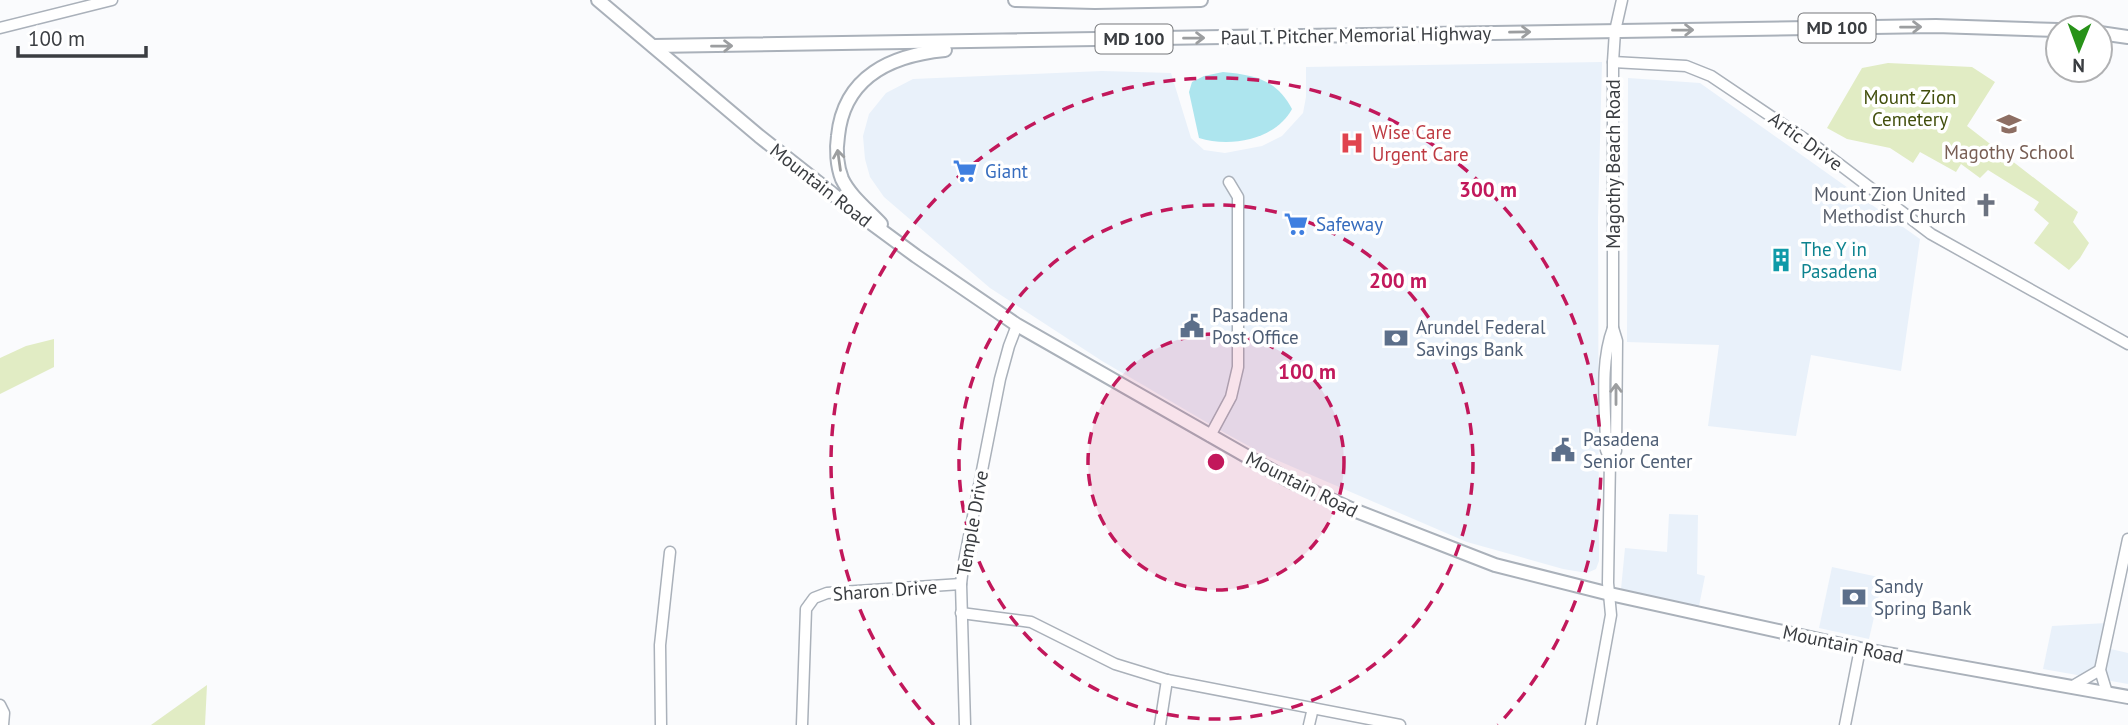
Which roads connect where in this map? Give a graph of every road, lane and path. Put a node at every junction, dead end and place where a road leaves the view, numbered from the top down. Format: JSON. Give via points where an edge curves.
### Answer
{"nodes":[{"id":1,"x":112,"y":0,"type":"edge"},
{"id":2,"x":598,"y":0,"type":"edge"},
{"id":3,"x":1015,"y":0,"type":"edge"},
{"id":4,"x":1201,"y":0,"type":"edge"},
{"id":5,"x":1622,"y":0,"type":"edge"},
{"id":6,"x":0,"y":27,"type":"edge"},
{"id":7,"x":2044,"y":30,"type":"edge"},
{"id":8,"x":1615,"y":31,"type":"junction"},
{"id":9,"x":1052,"y":41,"type":"junction"},
{"id":10,"x":653,"y":46,"type":"junction"},
{"id":11,"x":1613,"y":62,"type":"junction"},
{"id":12,"x":1229,"y":182,"type":"dead end"},
{"id":13,"x":908,"y":251,"type":"junction"},
{"id":14,"x":1017,"y":325,"type":"junction"},
{"id":15,"x":2128,"y":344,"type":"edge"},
{"id":16,"x":1210,"y":436,"type":"junction"},
{"id":17,"x":2128,"y":539,"type":"edge"},
{"id":18,"x":670,"y":552,"type":"dead end"},
{"id":19,"x":961,"y":584,"type":"junction"},
{"id":20,"x":1610,"y":594,"type":"junction"},
{"id":21,"x":961,"y":613,"type":"junction"},
{"id":22,"x":1860,"y":649,"type":"junction"},
{"id":23,"x":2100,"y":670,"type":"junction"},
{"id":24,"x":1167,"y":680,"type":"junction"},
{"id":25,"x":2071,"y":687,"type":"junction"},
{"id":26,"x":2107,"y":693,"type":"junction"},
{"id":27,"x":2128,"y":697,"type":"edge"},
{"id":28,"x":0,"y":705,"type":"edge"},
{"id":29,"x":1313,"y":708,"type":"junction"},
{"id":30,"x":3,"y":725,"type":"edge"},
{"id":31,"x":661,"y":725,"type":"edge"},
{"id":32,"x":802,"y":725,"type":"edge"},
{"id":33,"x":965,"y":725,"type":"edge"},
{"id":34,"x":1160,"y":725,"type":"edge"},
{"id":35,"x":1309,"y":725,"type":"edge"},
{"id":36,"x":1400,"y":725,"type":"edge"},
{"id":37,"x":1591,"y":725,"type":"edge"},
{"id":38,"x":1845,"y":725,"type":"edge"}],
"edges":[{"from":1,"to":6,"type":"street"},
{"from":2,"to":10,"type":"main road","name":"Mountain Road"},
{"from":3,"to":4,"type":"main road","number":"MD 100"},
{"from":5,"to":8,"type":"street","name":"Magothy Beach Road"},
{"from":8,"to":7,"type":"main road","name":"Paul T. Pitcher Memorial Highway","number":"MD 100","one_way":true,"via":[[1936,26]]},
{"from":9,"to":8,"type":"main road","name":"Paul T. Pitcher Memorial Highway","number":"MD 100","one_way":true},
{"from":8,"to":11,"type":"street","name":"Magothy Beach Road"},
{"from":10,"to":9,"type":"main road","name":"Paul T. Pitcher Memorial Highway","number":"MD 100","one_way":true},
{"from":13,"to":9,"type":"main road","one_way":true,"via":[[842,179],[837,143],[852,93],[884,65],[904,57]]},
{"from":10,"to":13,"type":"main road","name":"Mountain Road","via":[[759,136]]},
{"from":11,"to":15,"type":"street","name":"Artic Drive","via":[[1686,66],[1711,76],[1818,148],[1931,234]]},
{"from":11,"to":20,"type":"street","name":"Magothy Beach Road","via":[[1613,328],[1606,377]]},
{"from":12,"to":16,"type":"street","via":[[1238,197],[1238,367],[1231,397]]},
{"from":13,"to":14,"type":"main road","name":"Mountain Road"},
{"from":14,"to":16,"type":"main road","name":"Mountain Road"},
{"from":14,"to":19,"type":"street","name":"Temple Drive","via":[[1000,379]]},
{"from":16,"to":20,"type":"main road","name":"Mountain Road","via":[[1290,481],[1395,528],[1495,565]]},
{"from":17,"to":23,"type":"street"},
{"from":18,"to":31,"type":"street","via":[[660,645]]},
{"from":19,"to":21,"type":"street","name":"Temple Drive"},
{"from":19,"to":32,"type":"street","name":"Sharon Drive","via":[[827,593],[814,598],[806,609]]},
{"from":20,"to":22,"type":"main road","name":"Mountain Road"},
{"from":20,"to":37,"type":"street","name":"Magothy Beach Road","via":[[1611,615]]},
{"from":21,"to":24,"type":"street","via":[[1031,622],[1115,664]]},
{"from":21,"to":33,"type":"street","name":"Temple Drive"},
{"from":22,"to":25,"type":"main road","name":"Mountain Road"},
{"from":22,"to":38,"type":"street"},
{"from":23,"to":25,"type":"street"},
{"from":23,"to":26,"type":"street"},
{"from":24,"to":29,"type":"street"},
{"from":24,"to":34,"type":"street"},
{"from":25,"to":26,"type":"main road","name":"Mountain Road"},
{"from":26,"to":27,"type":"main road","name":"Mountain Road"},
{"from":28,"to":30,"type":"street"},
{"from":29,"to":35,"type":"street"},
{"from":29,"to":36,"type":"street"}]}
